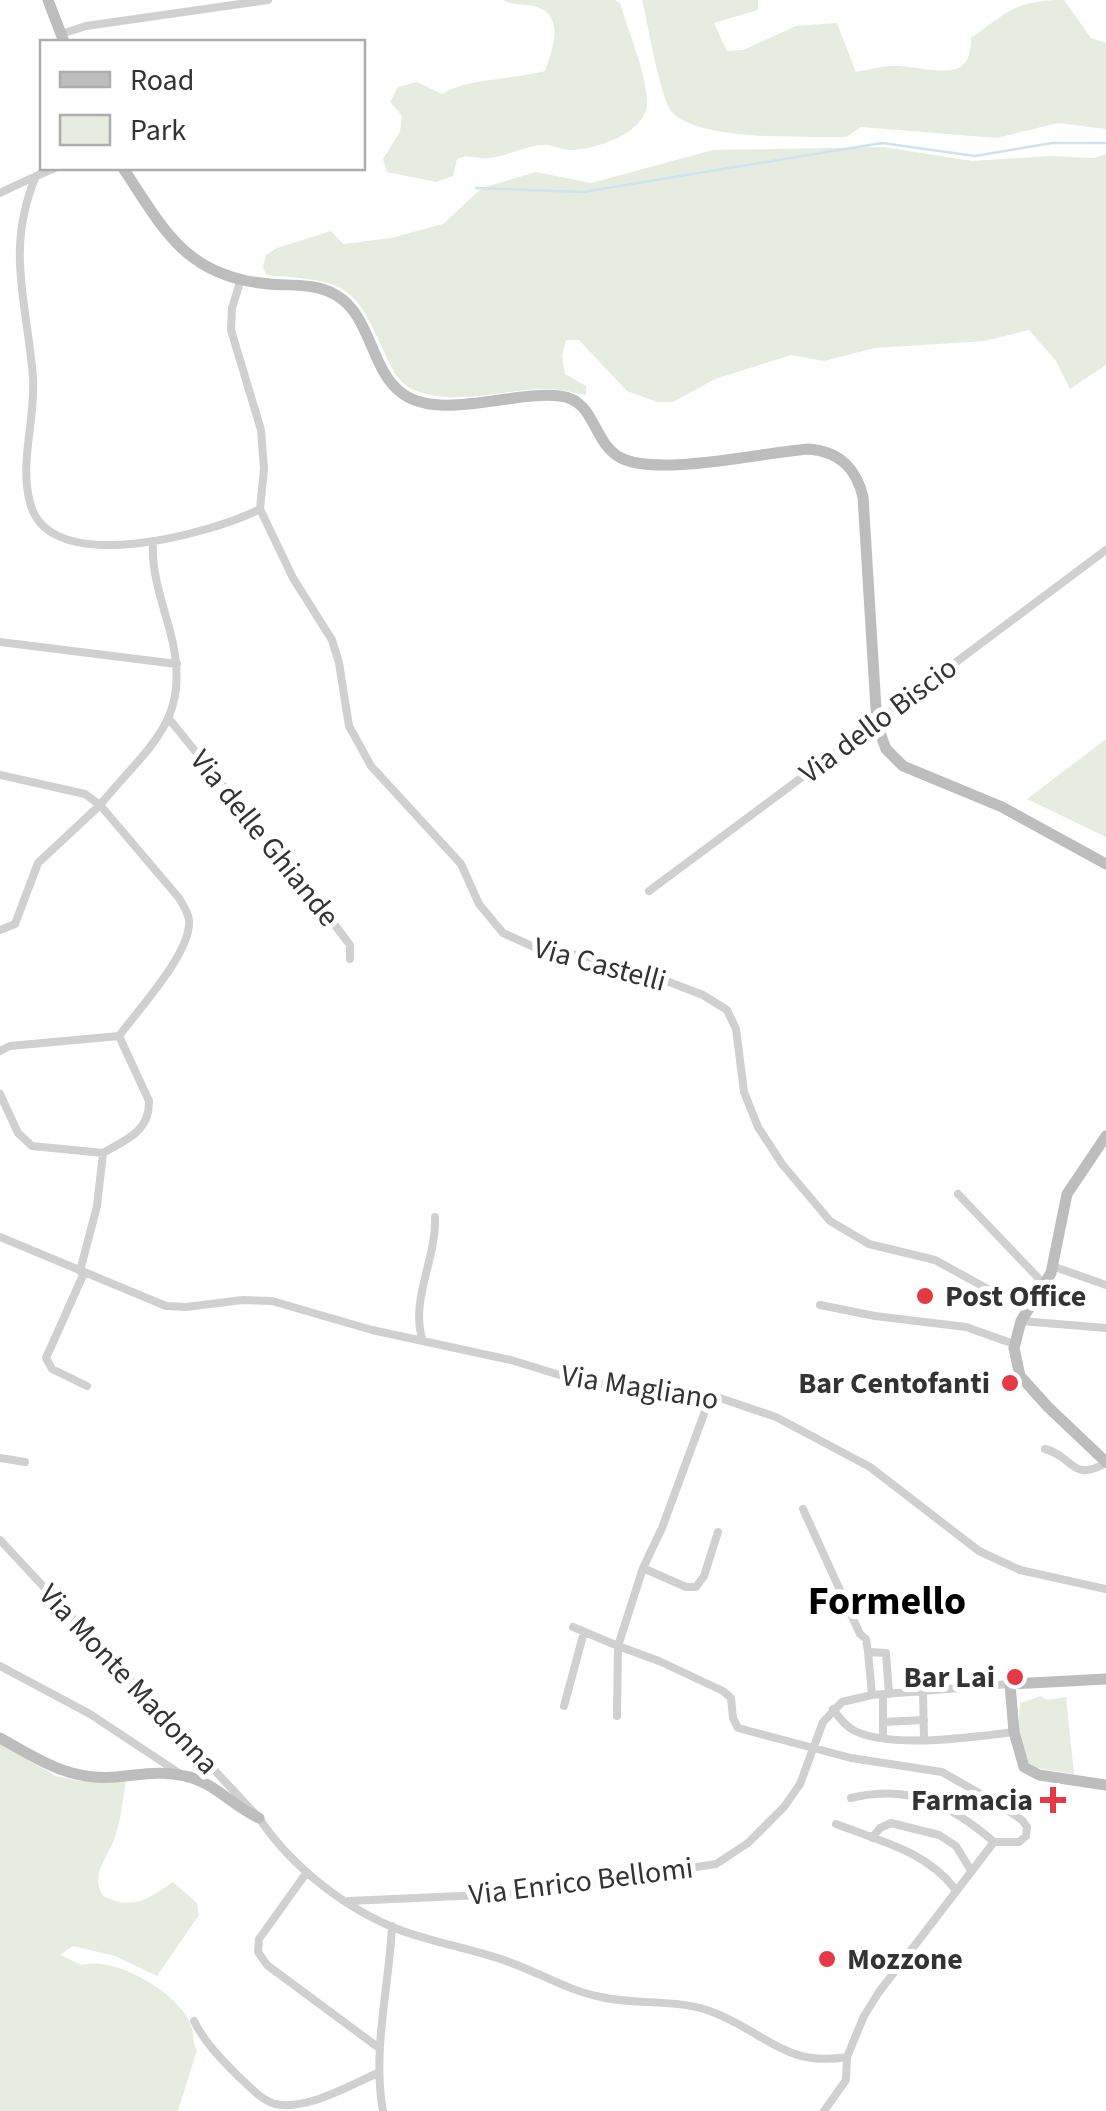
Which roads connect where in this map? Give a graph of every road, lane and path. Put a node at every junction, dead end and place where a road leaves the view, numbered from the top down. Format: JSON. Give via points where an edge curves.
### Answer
{"nodes":[{"id":1,"x":48,"y":0,"type":"edge"},
{"id":2,"x":268,"y":0,"type":"edge"},
{"id":3,"x":62,"y":38,"type":"edge"},
{"id":4,"x":50,"y":170,"type":"edge"},
{"id":5,"x":123,"y":170,"type":"edge"},
{"id":6,"x":36,"y":176,"type":"junction"},
{"id":7,"x":0,"y":193,"type":"edge"},
{"id":8,"x":241,"y":279,"type":"junction"},
{"id":9,"x":260,"y":509,"type":"junction"},
{"id":10,"x":153,"y":540,"type":"junction"},
{"id":11,"x":1106,"y":550,"type":"edge"},
{"id":12,"x":0,"y":642,"type":"edge"},
{"id":13,"x":176,"y":664,"type":"junction"},
{"id":14,"x":170,"y":720,"type":"junction"},
{"id":15,"x":876,"y":726,"type":"junction"},
{"id":16,"x":0,"y":775,"type":"edge"},
{"id":17,"x":100,"y":805,"type":"junction"},
{"id":18,"x":1106,"y":864,"type":"edge"},
{"id":19,"x":649,"y":891,"type":"dead end"},
{"id":20,"x":0,"y":930,"type":"edge"},
{"id":21,"x":350,"y":959,"type":"dead end"},
{"id":22,"x":120,"y":1036,"type":"junction"},
{"id":23,"x":0,"y":1051,"type":"edge"},
{"id":24,"x":0,"y":1094,"type":"edge"},
{"id":25,"x":1106,"y":1136,"type":"edge"},
{"id":26,"x":103,"y":1154,"type":"junction"},
{"id":27,"x":958,"y":1194,"type":"dead end"},
{"id":28,"x":435,"y":1217,"type":"dead end"},
{"id":29,"x":0,"y":1237,"type":"edge"},
{"id":30,"x":1052,"y":1266,"type":"junction"},
{"id":31,"x":1106,"y":1270,"type":"edge"},
{"id":32,"x":82,"y":1272,"type":"junction"},
{"id":33,"x":1104,"y":1284,"type":"edge"},
{"id":34,"x":1045,"y":1285,"type":"junction"},
{"id":35,"x":820,"y":1306,"type":"dead end"},
{"id":36,"x":1025,"y":1316,"type":"junction"},
{"id":37,"x":1106,"y":1328,"type":"edge"},
{"id":38,"x":423,"y":1341,"type":"junction"},
{"id":39,"x":1014,"y":1344,"type":"junction"},
{"id":40,"x":88,"y":1386,"type":"dead end"},
{"id":41,"x":710,"y":1395,"type":"junction"},
{"id":42,"x":1045,"y":1449,"type":"dead end"},
{"id":43,"x":0,"y":1458,"type":"edge"},
{"id":44,"x":25,"y":1462,"type":"dead end"},
{"id":45,"x":1106,"y":1463,"type":"edge"},
{"id":46,"x":803,"y":1510,"type":"dead end"},
{"id":47,"x":718,"y":1532,"type":"dead end"},
{"id":48,"x":0,"y":1540,"type":"edge"},
{"id":49,"x":642,"y":1568,"type":"junction"},
{"id":50,"x":1106,"y":1589,"type":"edge"},
{"id":51,"x":573,"y":1627,"type":"dead end"},
{"id":52,"x":584,"y":1632,"type":"junction"},
{"id":53,"x":618,"y":1646,"type":"junction"},
{"id":54,"x":868,"y":1652,"type":"junction"},
{"id":55,"x":0,"y":1666,"type":"edge"},
{"id":56,"x":1106,"y":1680,"type":"edge"},
{"id":57,"x":1010,"y":1684,"type":"junction"},
{"id":58,"x":923,"y":1692,"type":"junction"},
{"id":59,"x":886,"y":1694,"type":"junction"},
{"id":60,"x":872,"y":1696,"type":"junction"},
{"id":61,"x":564,"y":1706,"type":"dead end"},
{"id":62,"x":833,"y":1709,"type":"junction"},
{"id":63,"x":617,"y":1716,"type":"dead end"},
{"id":64,"x":924,"y":1720,"type":"junction"},
{"id":65,"x":883,"y":1722,"type":"junction"},
{"id":66,"x":1014,"y":1732,"type":"junction"},
{"id":67,"x":883,"y":1737,"type":"junction"},
{"id":68,"x":0,"y":1738,"type":"edge"},
{"id":69,"x":924,"y":1740,"type":"junction"},
{"id":70,"x":812,"y":1748,"type":"junction"},
{"id":71,"x":183,"y":1775,"type":"junction"},
{"id":72,"x":1106,"y":1785,"type":"edge"},
{"id":73,"x":851,"y":1798,"type":"dead end"},
{"id":74,"x":258,"y":1818,"type":"junction"},
{"id":75,"x":836,"y":1824,"type":"dead end"},
{"id":76,"x":872,"y":1838,"type":"junction"},
{"id":77,"x":994,"y":1842,"type":"junction"},
{"id":78,"x":970,"y":1869,"type":"junction"},
{"id":79,"x":307,"y":1872,"type":"junction"},
{"id":80,"x":956,"y":1889,"type":"junction"},
{"id":81,"x":350,"y":1902,"type":"junction"},
{"id":82,"x":392,"y":1926,"type":"junction"},
{"id":83,"x":194,"y":2021,"type":"dead end"},
{"id":84,"x":379,"y":2048,"type":"junction"},
{"id":85,"x":847,"y":2058,"type":"junction"},
{"id":86,"x":378,"y":2073,"type":"junction"},
{"id":87,"x":383,"y":2111,"type":"edge"},
{"id":88,"x":824,"y":2111,"type":"edge"}],
"edges":[{"from":1,"to":3,"type":"street"},
{"from":2,"to":3,"type":"street","via":[[86,26]]},
{"from":4,"to":6,"type":"street"},
{"from":5,"to":8,"type":"street","via":[[183,252]]},
{"from":6,"to":7,"type":"street"},
{"from":6,"to":10,"type":"street","via":[[18,261],[33,376],[26,471],[32,509],[44,528],[65,541]]},
{"from":8,"to":9,"type":"street","name":"Via Castelli","via":[[230,330],[261,430]]},
{"from":8,"to":15,"type":"street","via":[[312,286],[342,299],[394,385],[416,401],[567,397],[584,407],[611,451],[642,464],[810,449],[845,461],[864,507]]},
{"from":9,"to":10,"type":"street"},
{"from":9,"to":36,"type":"street","name":"Via Castelli","via":[[290,574],[332,640],[358,746],[461,864],[495,926],[525,944],[651,975],[720,1005],[734,1024],[744,1092],[758,1127],[824,1216],[868,1244],[935,1260]]},
{"from":10,"to":13,"type":"street"},
{"from":11,"to":15,"type":"street","name":"Via dello Biscio"},
{"from":12,"to":13,"type":"street"},
{"from":13,"to":14,"type":"street"},
{"from":14,"to":17,"type":"street"},
{"from":14,"to":21,"type":"street","name":"Via delle Ghiande","via":[[350,945]]},
{"from":15,"to":18,"type":"street","via":[[903,766],[1002,807]]},
{"from":15,"to":19,"type":"street","name":"Via dello Biscio"},
{"from":16,"to":17,"type":"street","via":[[80,793]]},
{"from":17,"to":20,"type":"street","via":[[38,863],[15,924]]},
{"from":17,"to":22,"type":"street","via":[[179,898],[189,920],[178,956]]},
{"from":22,"to":23,"type":"street"},
{"from":22,"to":26,"type":"street","via":[[150,1108],[140,1130]]},
{"from":24,"to":26,"type":"street","via":[[18,1133],[32,1146]]},
{"from":25,"to":30,"type":"street","via":[[1067,1194]]},
{"from":26,"to":32,"type":"street"},
{"from":27,"to":34,"type":"street"},
{"from":28,"to":38,"type":"street","via":[[419,1322]]},
{"from":29,"to":32,"type":"street","name":"Via Magliano"},
{"from":30,"to":33,"type":"street"},
{"from":30,"to":34,"type":"street"},
{"from":31,"to":33,"type":"street"},
{"from":32,"to":38,"type":"street","name":"Via Magliano","via":[[166,1306],[272,1301]]},
{"from":32,"to":40,"type":"street","via":[[46,1358],[52,1369]]},
{"from":34,"to":36,"type":"street"},
{"from":35,"to":39,"type":"street","via":[[966,1327]]},
{"from":36,"to":37,"type":"street"},
{"from":36,"to":39,"type":"street"},
{"from":38,"to":41,"type":"street","name":"Via Magliano","via":[[584,1382]]},
{"from":39,"to":45,"type":"street","via":[[1020,1376]]},
{"from":41,"to":49,"type":"street"},
{"from":41,"to":50,"type":"street","name":"Via Magliano","via":[[776,1417],[870,1467],[979,1551],[1020,1570]]},
{"from":42,"to":45,"type":"street","via":[[1079,1470]]},
{"from":43,"to":44,"type":"street"},
{"from":46,"to":54,"type":"street"},
{"from":47,"to":49,"type":"street","via":[[696,1587]]},
{"from":48,"to":74,"type":"street","name":"Via Monte Madonna"},
{"from":49,"to":53,"type":"street"},
{"from":51,"to":52,"type":"street"},
{"from":52,"to":53,"type":"street"},
{"from":52,"to":61,"type":"street"},
{"from":53,"to":63,"type":"street"},
{"from":53,"to":70,"type":"street","via":[[723,1691],[738,1728]]},
{"from":54,"to":59,"type":"street","via":[[886,1653]]},
{"from":54,"to":60,"type":"street"},
{"from":55,"to":71,"type":"street"},
{"from":56,"to":57,"type":"street"},
{"from":57,"to":58,"type":"street"},
{"from":57,"to":66,"type":"street"},
{"from":58,"to":59,"type":"street"},
{"from":58,"to":64,"type":"street"},
{"from":59,"to":60,"type":"street"},
{"from":59,"to":65,"type":"street"},
{"from":60,"to":62,"type":"street","via":[[849,1698]]},
{"from":62,"to":67,"type":"street","via":[[851,1729]]},
{"from":62,"to":70,"type":"street","name":"Via Enrico Bellomi"},
{"from":64,"to":65,"type":"street"},
{"from":64,"to":69,"type":"street"},
{"from":65,"to":67,"type":"street"},
{"from":66,"to":69,"type":"street"},
{"from":66,"to":72,"type":"street","via":[[1030,1772]]},
{"from":67,"to":69,"type":"street"},
{"from":68,"to":71,"type":"street","via":[[69,1774]]},
{"from":70,"to":77,"type":"street","via":[[952,1776],[1026,1824],[1018,1842]]},
{"from":70,"to":81,"type":"street","name":"Via Enrico Bellomi","via":[[784,1807],[716,1864],[524,1893]]},
{"from":71,"to":74,"type":"street","via":[[202,1780]]},
{"from":73,"to":77,"type":"street","via":[[886,1792],[929,1800]]},
{"from":74,"to":79,"type":"street","name":"Via Monte Madonna"},
{"from":75,"to":76,"type":"street"},
{"from":76,"to":78,"type":"street","via":[[892,1823],[942,1836]]},
{"from":76,"to":80,"type":"street","via":[[928,1861]]},
{"from":77,"to":78,"type":"street"},
{"from":78,"to":80,"type":"street"},
{"from":79,"to":81,"type":"street","name":"Via Monte Madonna"},
{"from":79,"to":84,"type":"street","via":[[261,1936],[258,1952]]},
{"from":80,"to":85,"type":"street","via":[[869,2007]]},
{"from":81,"to":82,"type":"street","name":"Via Monte Madonna"},
{"from":82,"to":84,"type":"street"},
{"from":82,"to":85,"type":"street","name":"Via Monte Madonna","via":[[592,1995],[708,2010],[803,2058]]},
{"from":83,"to":86,"type":"street","via":[[218,2056],[277,2104],[310,2101]]},
{"from":84,"to":86,"type":"street"},
{"from":85,"to":88,"type":"street","via":[[845,2083]]},
{"from":86,"to":87,"type":"street"}]}
